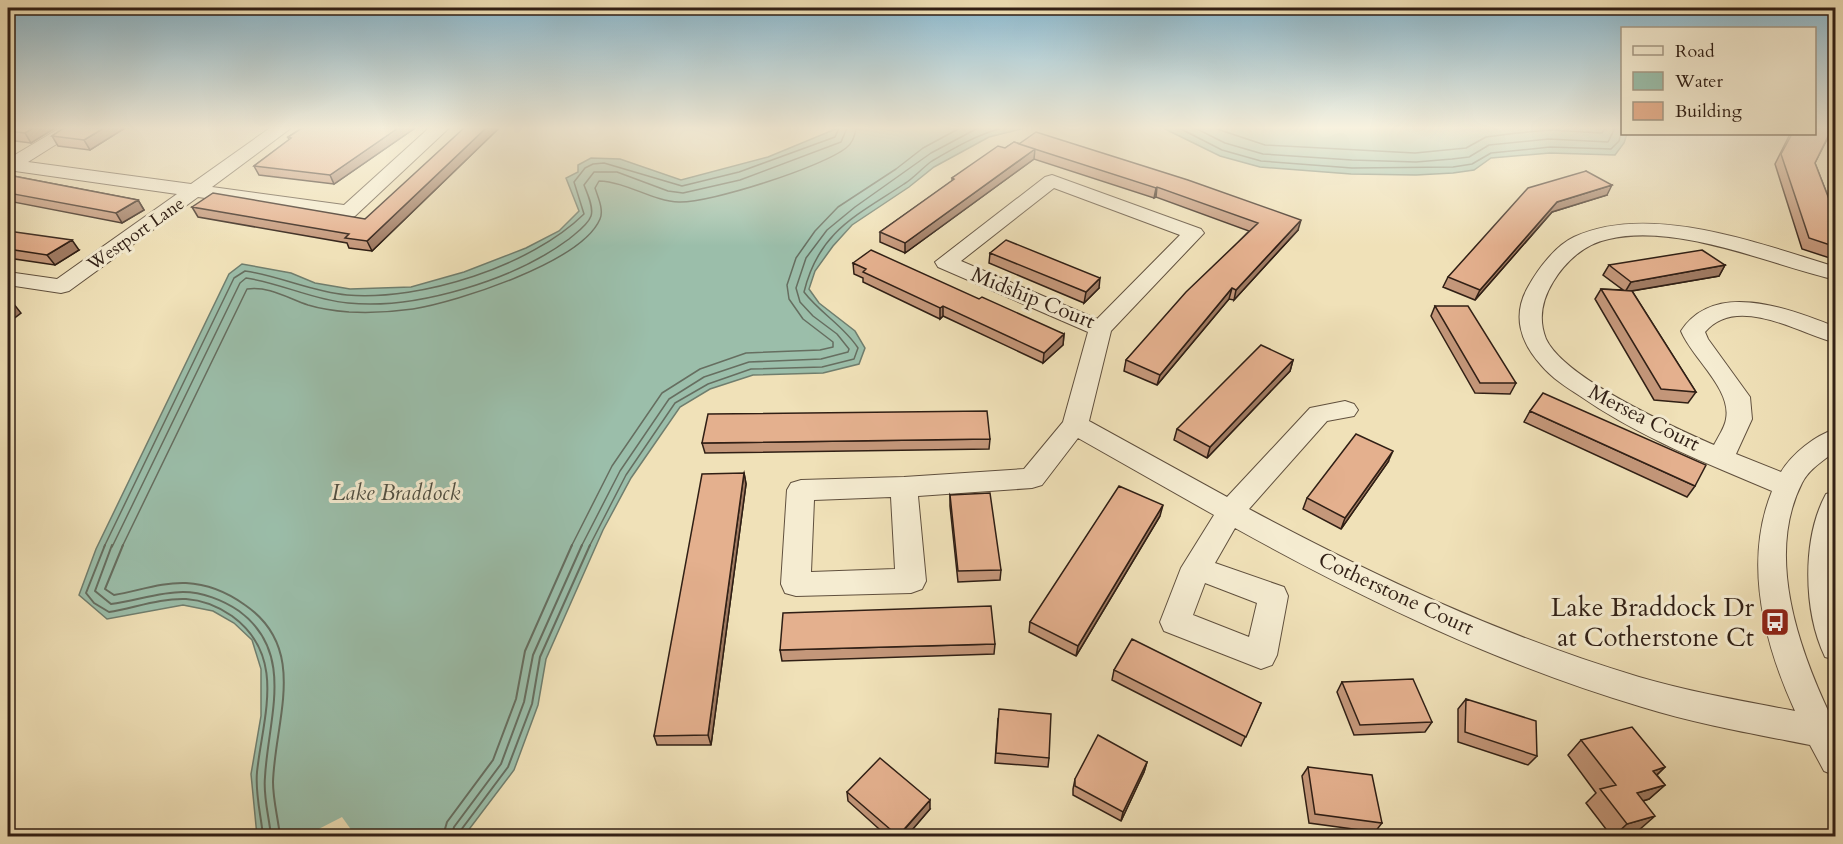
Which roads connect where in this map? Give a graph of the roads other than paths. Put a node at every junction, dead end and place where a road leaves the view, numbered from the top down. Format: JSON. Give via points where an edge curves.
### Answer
{"nodes":[{"id":1,"x":27,"y":167,"type":"edge"},
{"id":2,"x":229,"y":167,"type":"edge"},
{"id":3,"x":397,"y":167,"type":"edge"},
{"id":4,"x":198,"y":191,"type":"junction"},
{"id":5,"x":1836,"y":274,"type":"edge"},
{"id":6,"x":8,"y":279,"type":"edge"},
{"id":7,"x":1100,"y":329,"type":"junction"},
{"id":8,"x":1836,"y":336,"type":"edge"},
{"id":9,"x":1345,"y":410,"type":"dead end"},
{"id":10,"x":1075,"y":425,"type":"junction"},
{"id":11,"x":1836,"y":438,"type":"edge"},
{"id":12,"x":1721,"y":458,"type":"junction"},
{"id":13,"x":1787,"y":486,"type":"junction"},
{"id":14,"x":904,"y":488,"type":"junction"},
{"id":15,"x":1836,"y":501,"type":"edge"},
{"id":16,"x":1231,"y":511,"type":"junction"},
{"id":17,"x":1196,"y":568,"type":"dead end"},
{"id":18,"x":1836,"y":647,"type":"edge"},
{"id":19,"x":1827,"y":733,"type":"edge"},
{"id":20,"x":1836,"y":760,"type":"edge"}],
"edges":[{"from":1,"to":4,"type":"street"},
{"from":2,"to":4,"type":"street","name":"Westport Lane"},
{"from":3,"to":4,"type":"street","via":[[348,212]]},
{"from":4,"to":6,"type":"street","name":"Westport Lane","via":[[61,286]]},
{"from":5,"to":12,"type":"street","name":"Mersea Court","via":[[1689,235],[1637,230],[1604,232],[1579,242],[1547,273],[1532,297],[1529,317],[1534,339],[1546,357],[1568,376],[1603,401]]},
{"from":7,"to":7,"type":"street","name":"Midship Court","via":[[1194,233],[1052,181],[946,262]]},
{"from":7,"to":10,"type":"street"},
{"from":8,"to":12,"type":"street","via":[[1751,309],[1726,309],[1698,322],[1694,331],[1697,341],[1738,397],[1739,419]]},
{"from":9,"to":16,"type":"street","via":[[1319,414]]},
{"from":10,"to":14,"type":"street","via":[[1032,478]]},
{"from":10,"to":16,"type":"street","name":"Cotherstone Court"},
{"from":11,"to":13,"type":"street","via":[[1807,458]]},
{"from":12,"to":13,"type":"street","name":"Mersea Court"},
{"from":13,"to":19,"type":"street","via":[[1773,528],[1774,585],[1782,631],[1800,686]]},
{"from":14,"to":14,"type":"street","via":[[911,581],[796,584],[801,490]]},
{"from":15,"to":18,"type":"street","via":[[1822,546],[1826,602]]},
{"from":16,"to":17,"type":"street"},
{"from":16,"to":19,"type":"street","name":"Cotherstone Court","via":[[1400,599],[1563,666],[1642,692]]},
{"from":19,"to":20,"type":"street"}]}
